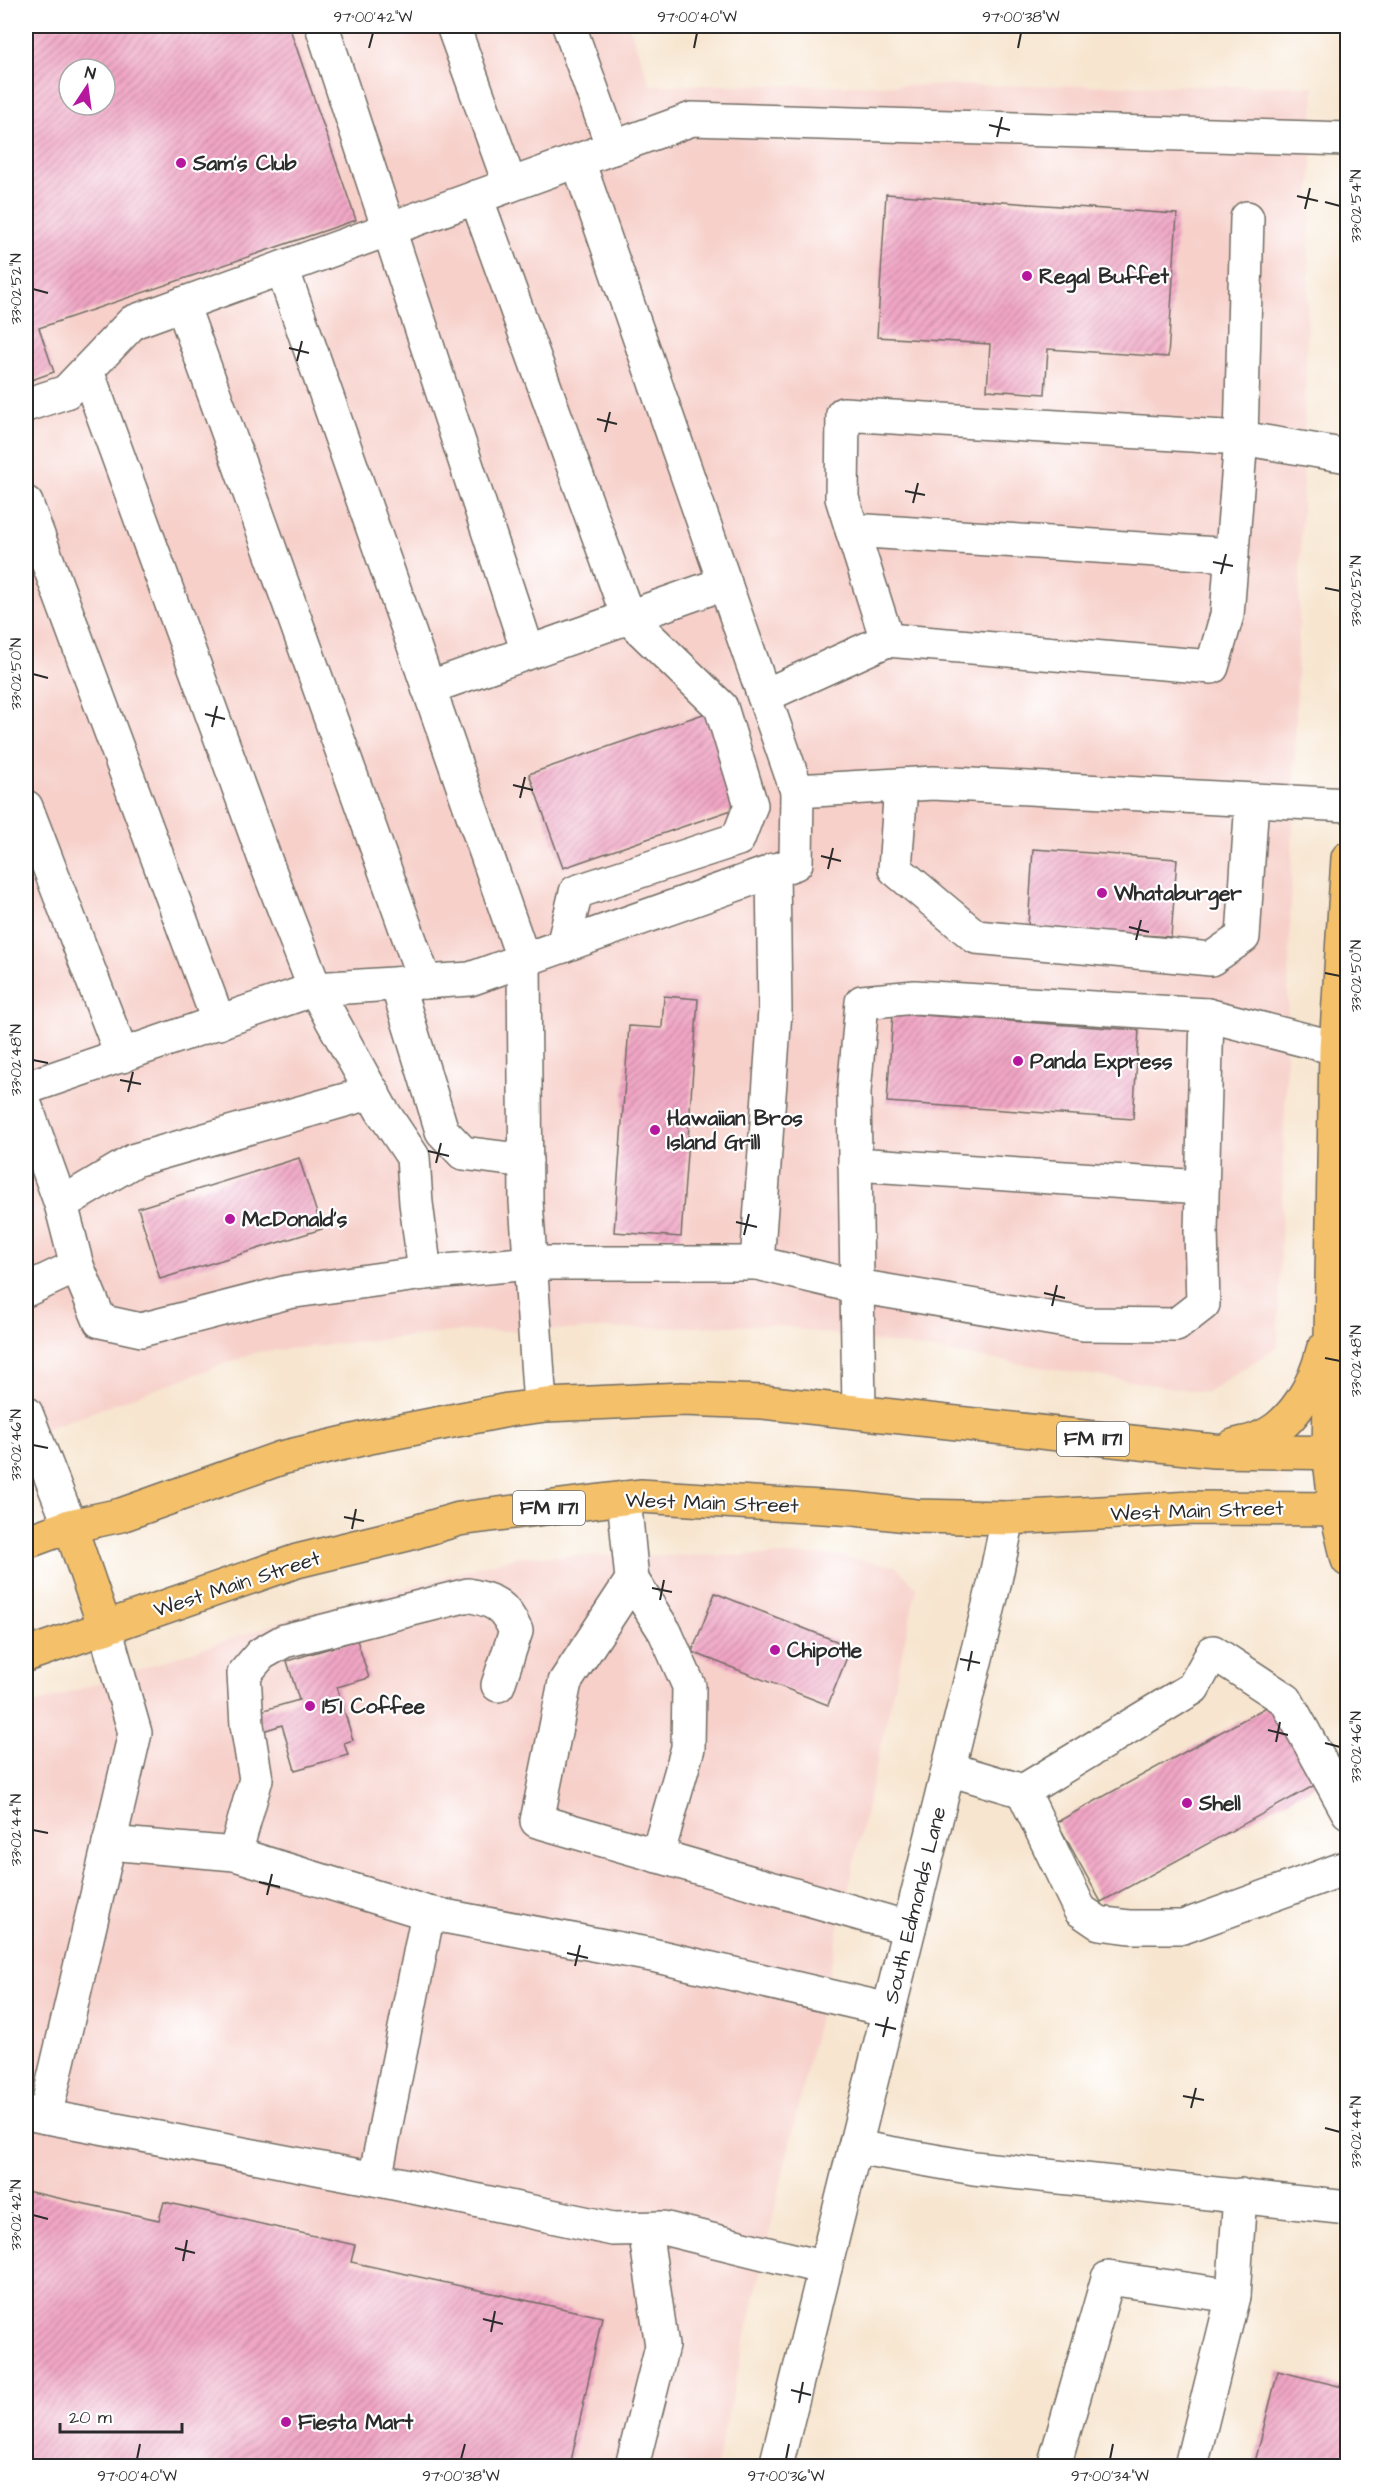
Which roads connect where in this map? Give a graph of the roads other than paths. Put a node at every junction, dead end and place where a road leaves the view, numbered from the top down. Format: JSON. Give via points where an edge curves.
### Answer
{"nodes":[{"id":1,"x":322,"y":26,"type":"edge"},
{"id":2,"x":453,"y":26,"type":"edge"},
{"id":3,"x":569,"y":26,"type":"edge"},
{"id":4,"x":1347,"y":139,"type":"edge"},
{"id":5,"x":613,"y":148,"type":"junction"},
{"id":6,"x":578,"y":160,"type":"junction"},
{"id":7,"x":510,"y":185,"type":"junction"},
{"id":8,"x":476,"y":197,"type":"junction"},
{"id":9,"x":1247,"y":218,"type":"dead end"},
{"id":10,"x":388,"y":230,"type":"junction"},
{"id":11,"x":282,"y":268,"type":"junction"},
{"id":12,"x":182,"y":304,"type":"junction"},
{"id":13,"x":87,"y":371,"type":"junction"},
{"id":14,"x":26,"y":405,"type":"edge"},
{"id":15,"x":1241,"y":438,"type":"junction"},
{"id":16,"x":1347,"y":456,"type":"edge"},
{"id":17,"x":26,"y":503,"type":"edge"},
{"id":18,"x":852,"y":530,"type":"junction"},
{"id":19,"x":1232,"y":555,"type":"junction"},
{"id":20,"x":725,"y":583,"type":"junction"},
{"id":21,"x":628,"y":616,"type":"junction"},
{"id":22,"x":887,"y":640,"type":"junction"},
{"id":23,"x":528,"y":652,"type":"junction"},
{"id":24,"x":428,"y":688,"type":"junction"},
{"id":25,"x":764,"y":696,"type":"junction"},
{"id":26,"x":901,"y":785,"type":"junction"},
{"id":27,"x":797,"y":791,"type":"junction"},
{"id":28,"x":1252,"y":800,"type":"junction"},
{"id":29,"x":1347,"y":805,"type":"edge"},
{"id":30,"x":26,"y":807,"type":"edge"},
{"id":31,"x":1347,"y":858,"type":"edge"},
{"id":32,"x":773,"y":870,"type":"junction"},
{"id":33,"x":563,"y":946,"type":"junction"},
{"id":34,"x":524,"y":961,"type":"junction"},
{"id":35,"x":411,"y":983,"type":"junction"},
{"id":36,"x":315,"y":989,"type":"junction"},
{"id":37,"x":1207,"y":1015,"type":"junction"},
{"id":38,"x":219,"y":1023,"type":"junction"},
{"id":39,"x":1336,"y":1048,"type":"junction"},
{"id":40,"x":122,"y":1056,"type":"junction"},
{"id":41,"x":26,"y":1088,"type":"edge"},
{"id":42,"x":373,"y":1092,"type":"junction"},
{"id":43,"x":26,"y":1107,"type":"edge"},
{"id":44,"x":526,"y":1161,"type":"junction"},
{"id":45,"x":855,"y":1164,"type":"junction"},
{"id":46,"x":1202,"y":1187,"type":"junction"},
{"id":47,"x":61,"y":1204,"type":"junction"},
{"id":48,"x":530,"y":1263,"type":"junction"},
{"id":49,"x":758,"y":1263,"type":"junction"},
{"id":50,"x":77,"y":1266,"type":"junction"},
{"id":51,"x":425,"y":1273,"type":"junction"},
{"id":52,"x":858,"y":1286,"type":"junction"},
{"id":53,"x":26,"y":1290,"type":"edge"},
{"id":54,"x":1330,"y":1322,"type":"junction"},
{"id":55,"x":540,"y":1405,"type":"junction"},
{"id":56,"x":859,"y":1411,"type":"junction"},
{"id":57,"x":26,"y":1413,"type":"edge"},
{"id":58,"x":1214,"y":1451,"type":"junction"},
{"id":59,"x":1338,"y":1453,"type":"edge"},
{"id":60,"x":624,"y":1498,"type":"junction"},
{"id":61,"x":1342,"y":1509,"type":"edge"},
{"id":62,"x":1008,"y":1518,"type":"junction"},
{"id":63,"x":70,"y":1526,"type":"junction"},
{"id":64,"x":26,"y":1542,"type":"edge"},
{"id":65,"x":1347,"y":1560,"type":"edge"},
{"id":66,"x":632,"y":1580,"type":"junction"},
{"id":67,"x":105,"y":1628,"type":"junction"},
{"id":68,"x":26,"y":1655,"type":"edge"},
{"id":69,"x":498,"y":1685,"type":"dead end"},
{"id":70,"x":949,"y":1769,"type":"junction"},
{"id":71,"x":1023,"y":1791,"type":"junction"},
{"id":72,"x":1347,"y":1812,"type":"edge"},
{"id":73,"x":109,"y":1843,"type":"junction"},
{"id":74,"x":235,"y":1854,"type":"junction"},
{"id":75,"x":657,"y":1856,"type":"junction"},
{"id":76,"x":1347,"y":1867,"type":"edge"},
{"id":77,"x":428,"y":1913,"type":"junction"},
{"id":78,"x":909,"y":1928,"type":"junction"},
{"id":79,"x":889,"y":2010,"type":"junction"},
{"id":80,"x":35,"y":2115,"type":"edge"},
{"id":81,"x":855,"y":2147,"type":"junction"},
{"id":82,"x":375,"y":2179,"type":"junction"},
{"id":83,"x":1240,"y":2195,"type":"junction"},
{"id":84,"x":1347,"y":2208,"type":"edge"},
{"id":85,"x":645,"y":2229,"type":"junction"},
{"id":86,"x":825,"y":2268,"type":"junction"},
{"id":87,"x":1233,"y":2296,"type":"junction"},
{"id":88,"x":632,"y":2466,"type":"edge"},
{"id":89,"x":776,"y":2466,"type":"edge"},
{"id":90,"x":1054,"y":2466,"type":"edge"},
{"id":91,"x":1191,"y":2466,"type":"edge"}],
"edges":[{"from":1,"to":10,"type":"street"},
{"from":2,"to":7,"type":"street"},
{"from":3,"to":5,"type":"street"},
{"from":4,"to":5,"type":"street","via":[[692,120]]},
{"from":5,"to":6,"type":"street"},
{"from":6,"to":7,"type":"street"},
{"from":6,"to":20,"type":"street"},
{"from":7,"to":8,"type":"street"},
{"from":8,"to":10,"type":"street"},
{"from":8,"to":21,"type":"street"},
{"from":9,"to":15,"type":"street"},
{"from":10,"to":11,"type":"street"},
{"from":10,"to":23,"type":"street"},
{"from":11,"to":12,"type":"street"},
{"from":11,"to":24,"type":"street"},
{"from":12,"to":13,"type":"street","via":[[133,322]]},
{"from":12,"to":35,"type":"street"},
{"from":13,"to":14,"type":"street","via":[[66,392]]},
{"from":13,"to":36,"type":"street"},
{"from":15,"to":16,"type":"street"},
{"from":15,"to":18,"type":"street","via":[[843,414],[842,498]]},
{"from":15,"to":19,"type":"street"},
{"from":17,"to":38,"type":"street"},
{"from":18,"to":19,"type":"street"},
{"from":18,"to":22,"type":"street"},
{"from":19,"to":22,"type":"street","via":[[1227,615],[1212,667]]},
{"from":20,"to":21,"type":"street"},
{"from":20,"to":25,"type":"street"},
{"from":21,"to":23,"type":"street"},
{"from":21,"to":33,"type":"street","via":[[721,707],[751,805],[738,839],[576,892]]},
{"from":22,"to":25,"type":"street"},
{"from":23,"to":24,"type":"street"},
{"from":24,"to":34,"type":"street"},
{"from":25,"to":27,"type":"street"},
{"from":26,"to":27,"type":"street"},
{"from":26,"to":28,"type":"street","via":[[933,783]]},
{"from":26,"to":28,"type":"street","via":[[895,869],[976,937],[1211,959],[1243,937]]},
{"from":27,"to":32,"type":"street","via":[[796,863]]},
{"from":28,"to":29,"type":"street"},
{"from":30,"to":40,"type":"street"},
{"from":31,"to":39,"type":"main road"},
{"from":32,"to":33,"type":"street"},
{"from":32,"to":49,"type":"street","via":[[775,1011]]},
{"from":33,"to":34,"type":"street"},
{"from":34,"to":35,"type":"street","via":[[470,979]]},
{"from":34,"to":44,"type":"street"},
{"from":35,"to":36,"type":"street"},
{"from":35,"to":44,"type":"street","via":[[442,1131],[463,1153]]},
{"from":36,"to":38,"type":"street"},
{"from":36,"to":42,"type":"street"},
{"from":37,"to":39,"type":"street"},
{"from":37,"to":45,"type":"street","via":[[915,997],[862,1002],[854,1092]]},
{"from":37,"to":46,"type":"street"},
{"from":38,"to":40,"type":"street"},
{"from":39,"to":54,"type":"main road"},
{"from":40,"to":41,"type":"street"},
{"from":42,"to":47,"type":"street","via":[[135,1160]]},
{"from":42,"to":51,"type":"street","via":[[413,1157]]},
{"from":43,"to":47,"type":"street"},
{"from":44,"to":48,"type":"street"},
{"from":45,"to":46,"type":"street"},
{"from":45,"to":52,"type":"street"},
{"from":46,"to":52,"type":"street","via":[[1203,1304],[1176,1325],[1084,1324]]},
{"from":47,"to":50,"type":"street"},
{"from":48,"to":49,"type":"street"},
{"from":48,"to":51,"type":"street"},
{"from":48,"to":55,"type":"street"},
{"from":49,"to":52,"type":"street"},
{"from":50,"to":51,"type":"street","via":[[100,1321],[141,1330],[288,1292]]},
{"from":50,"to":53,"type":"street"},
{"from":52,"to":56,"type":"street"},
{"from":54,"to":58,"type":"main road","via":[[1317,1376],[1286,1422],[1261,1438]]},
{"from":54,"to":59,"type":"main road"},
{"from":55,"to":56,"type":"main road","number":"FM 1171","via":[[682,1399]]},
{"from":55,"to":63,"type":"main road","number":"FM 1171","via":[[281,1458],[121,1515]]},
{"from":56,"to":58,"type":"main road","number":"FM 1171"},
{"from":57,"to":63,"type":"street"},
{"from":58,"to":59,"type":"main road","number":"FM 1171"},
{"from":59,"to":61,"type":"main road"},
{"from":60,"to":62,"type":"main road","name":"West Main Street","number":"FM 1171"},
{"from":60,"to":66,"type":"street"},
{"from":60,"to":67,"type":"main road","name":"West Main Street","number":"FM 1171","via":[[459,1519],[297,1562]]},
{"from":61,"to":62,"type":"main road","name":"West Main Street","number":"FM 1171","via":[[1192,1508]]},
{"from":61,"to":65,"type":"main road"},
{"from":62,"to":70,"type":"street","name":"South Edmonds Lane"},
{"from":63,"to":64,"type":"main road","number":"FM 1171"},
{"from":63,"to":67,"type":"main road"},
{"from":66,"to":75,"type":"street","via":[[665,1632],[689,1686],[688,1748]]},
{"from":66,"to":75,"type":"street","via":[[565,1682],[537,1821]]},
{"from":67,"to":68,"type":"main road","name":"West Main Street","number":"FM 1171"},
{"from":67,"to":73,"type":"street","via":[[135,1732]]},
{"from":69,"to":74,"type":"street","via":[[516,1631],[507,1611],[491,1600],[468,1595],[284,1641],[261,1654],[243,1674],[256,1779]]},
{"from":70,"to":71,"type":"street"},
{"from":70,"to":78,"type":"street","name":"South Edmonds Lane"},
{"from":71,"to":72,"type":"street","via":[[1193,1688],[1213,1652],[1286,1700]]},
{"from":71,"to":76,"type":"street","via":[[1080,1910],[1099,1923],[1183,1927]]},
{"from":73,"to":74,"type":"street"},
{"from":73,"to":80,"type":"street"},
{"from":74,"to":77,"type":"street"},
{"from":75,"to":78,"type":"street"},
{"from":77,"to":79,"type":"street","via":[[651,1955]]},
{"from":77,"to":82,"type":"street"},
{"from":78,"to":79,"type":"street","name":"South Edmonds Lane"},
{"from":79,"to":81,"type":"street","name":"South Edmonds Lane"},
{"from":80,"to":82,"type":"street"},
{"from":81,"to":83,"type":"street","via":[[974,2168]]},
{"from":81,"to":86,"type":"street","name":"South Edmonds Lane"},
{"from":82,"to":85,"type":"street","via":[[613,2229]]},
{"from":83,"to":84,"type":"street"},
{"from":83,"to":87,"type":"street"},
{"from":85,"to":86,"type":"street","via":[[663,2228]]},
{"from":85,"to":88,"type":"street","via":[[662,2346]]},
{"from":86,"to":89,"type":"street","name":"South Edmonds Lane"},
{"from":87,"to":90,"type":"street","via":[[1108,2278]]},
{"from":87,"to":91,"type":"street"}]}
